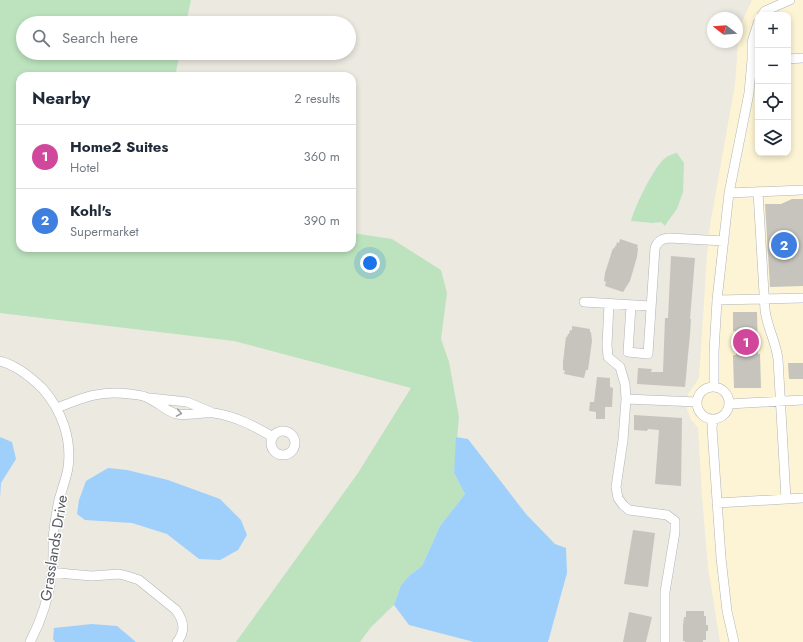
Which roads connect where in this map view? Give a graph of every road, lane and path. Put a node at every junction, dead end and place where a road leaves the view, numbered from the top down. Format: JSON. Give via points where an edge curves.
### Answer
{"nodes":[{"id":1,"x":772,"y":0,"type":"edge"},
{"id":2,"x":790,"y":0,"type":"edge"},
{"id":3,"x":764,"y":12,"type":"edge"},
{"id":4,"x":765,"y":12,"type":"edge"},
{"id":5,"x":755,"y":32,"type":"edge"},
{"id":6,"x":803,"y":58,"type":"edge"},
{"id":7,"x":791,"y":59,"type":"edge"},
{"id":8,"x":755,"y":60,"type":"edge"},
{"id":9,"x":803,"y":190,"type":"edge"},
{"id":10,"x":758,"y":192,"type":"junction"},
{"id":11,"x":729,"y":193,"type":"junction"},
{"id":12,"x":724,"y":241,"type":"junction"},
{"id":13,"x":803,"y":298,"type":"edge"},
{"id":14,"x":763,"y":299,"type":"junction"},
{"id":15,"x":717,"y":300,"type":"junction"},
{"id":16,"x":584,"y":302,"type":"dead end"},
{"id":17,"x":609,"y":304,"type":"junction"},
{"id":18,"x":631,"y":306,"type":"junction"},
{"id":19,"x":651,"y":306,"type":"junction"},
{"id":20,"x":0,"y":361,"type":"edge"},
{"id":21,"x":714,"y":387,"type":"junction"},
{"id":22,"x":149,"y":398,"type":"junction"},
{"id":23,"x":626,"y":399,"type":"junction"},
{"id":24,"x":803,"y":400,"type":"edge"},
{"id":25,"x":780,"y":401,"type":"junction"},
{"id":26,"x":697,"y":402,"type":"junction"},
{"id":27,"x":729,"y":404,"type":"junction"},
{"id":28,"x":57,"y":408,"type":"junction"},
{"id":29,"x":213,"y":413,"type":"junction"},
{"id":30,"x":713,"y":419,"type":"junction"},
{"id":31,"x":273,"y":437,"type":"dead end"},
{"id":32,"x":803,"y":498,"type":"edge"},
{"id":33,"x":786,"y":499,"type":"junction"},
{"id":34,"x":717,"y":503,"type":"junction"},
{"id":35,"x":52,"y":572,"type":"junction"},
{"id":36,"x":30,"y":642,"type":"edge"},
{"id":37,"x":177,"y":642,"type":"edge"},
{"id":38,"x":665,"y":642,"type":"edge"},
{"id":39,"x":734,"y":642,"type":"edge"}],
"edges":[{"from":1,"to":3,"type":"street"},
{"from":2,"to":4,"type":"street"},
{"from":5,"to":8,"type":"street","via":[[752,42]]},
{"from":6,"to":7,"type":"street"},
{"from":8,"to":11,"type":"street"},
{"from":9,"to":10,"type":"street"},
{"from":10,"to":11,"type":"street"},
{"from":10,"to":14,"type":"street"},
{"from":11,"to":12,"type":"street"},
{"from":12,"to":15,"type":"street"},
{"from":12,"to":19,"type":"street","via":[[662,239],[655,248]]},
{"from":13,"to":14,"type":"street"},
{"from":14,"to":15,"type":"street"},
{"from":14,"to":25,"type":"street","via":[[766,320],[777,350]]},
{"from":15,"to":21,"type":"street"},
{"from":16,"to":17,"type":"street"},
{"from":17,"to":18,"type":"street"},
{"from":17,"to":23,"type":"street","via":[[608,357],[620,367]]},
{"from":18,"to":19,"type":"street"},
{"from":18,"to":19,"type":"street","via":[[628,352],[648,354]]},
{"from":20,"to":28,"type":"street","name":"Grasslands Drive","via":[[36,382]]},
{"from":21,"to":26,"type":"street","via":[[700,393]]},
{"from":21,"to":27,"type":"street","via":[[723,391]]},
{"from":22,"to":28,"type":"street","via":[[121,393],[100,393]]},
{"from":22,"to":29,"type":"street","via":[[187,402]]},
{"from":22,"to":29,"type":"street","one_way":true,"via":[[176,414]]},
{"from":23,"to":26,"type":"street"},
{"from":23,"to":38,"type":"street","via":[[625,432],[616,487],[618,498],[629,510],[667,515],[675,521],[665,592]]},
{"from":24,"to":25,"type":"street"},
{"from":25,"to":27,"type":"street"},
{"from":25,"to":33,"type":"street"},
{"from":26,"to":30,"type":"street","via":[[700,412]]},
{"from":27,"to":30,"type":"street","via":[[726,413],[718,419]]},
{"from":28,"to":35,"type":"street","name":"Grasslands Drive","via":[[63,420],[69,450],[68,467],[53,532]]},
{"from":29,"to":31,"type":"street","via":[[241,420]]},
{"from":30,"to":34,"type":"street"},
{"from":32,"to":33,"type":"street"},
{"from":33,"to":34,"type":"street"},
{"from":34,"to":39,"type":"street","via":[[727,611]]},
{"from":35,"to":36,"type":"street","name":"Grasslands Drive","via":[[42,614]]},
{"from":35,"to":37,"type":"street","via":[[92,576],[119,574],[139,580],[180,616],[183,632]]}]}
